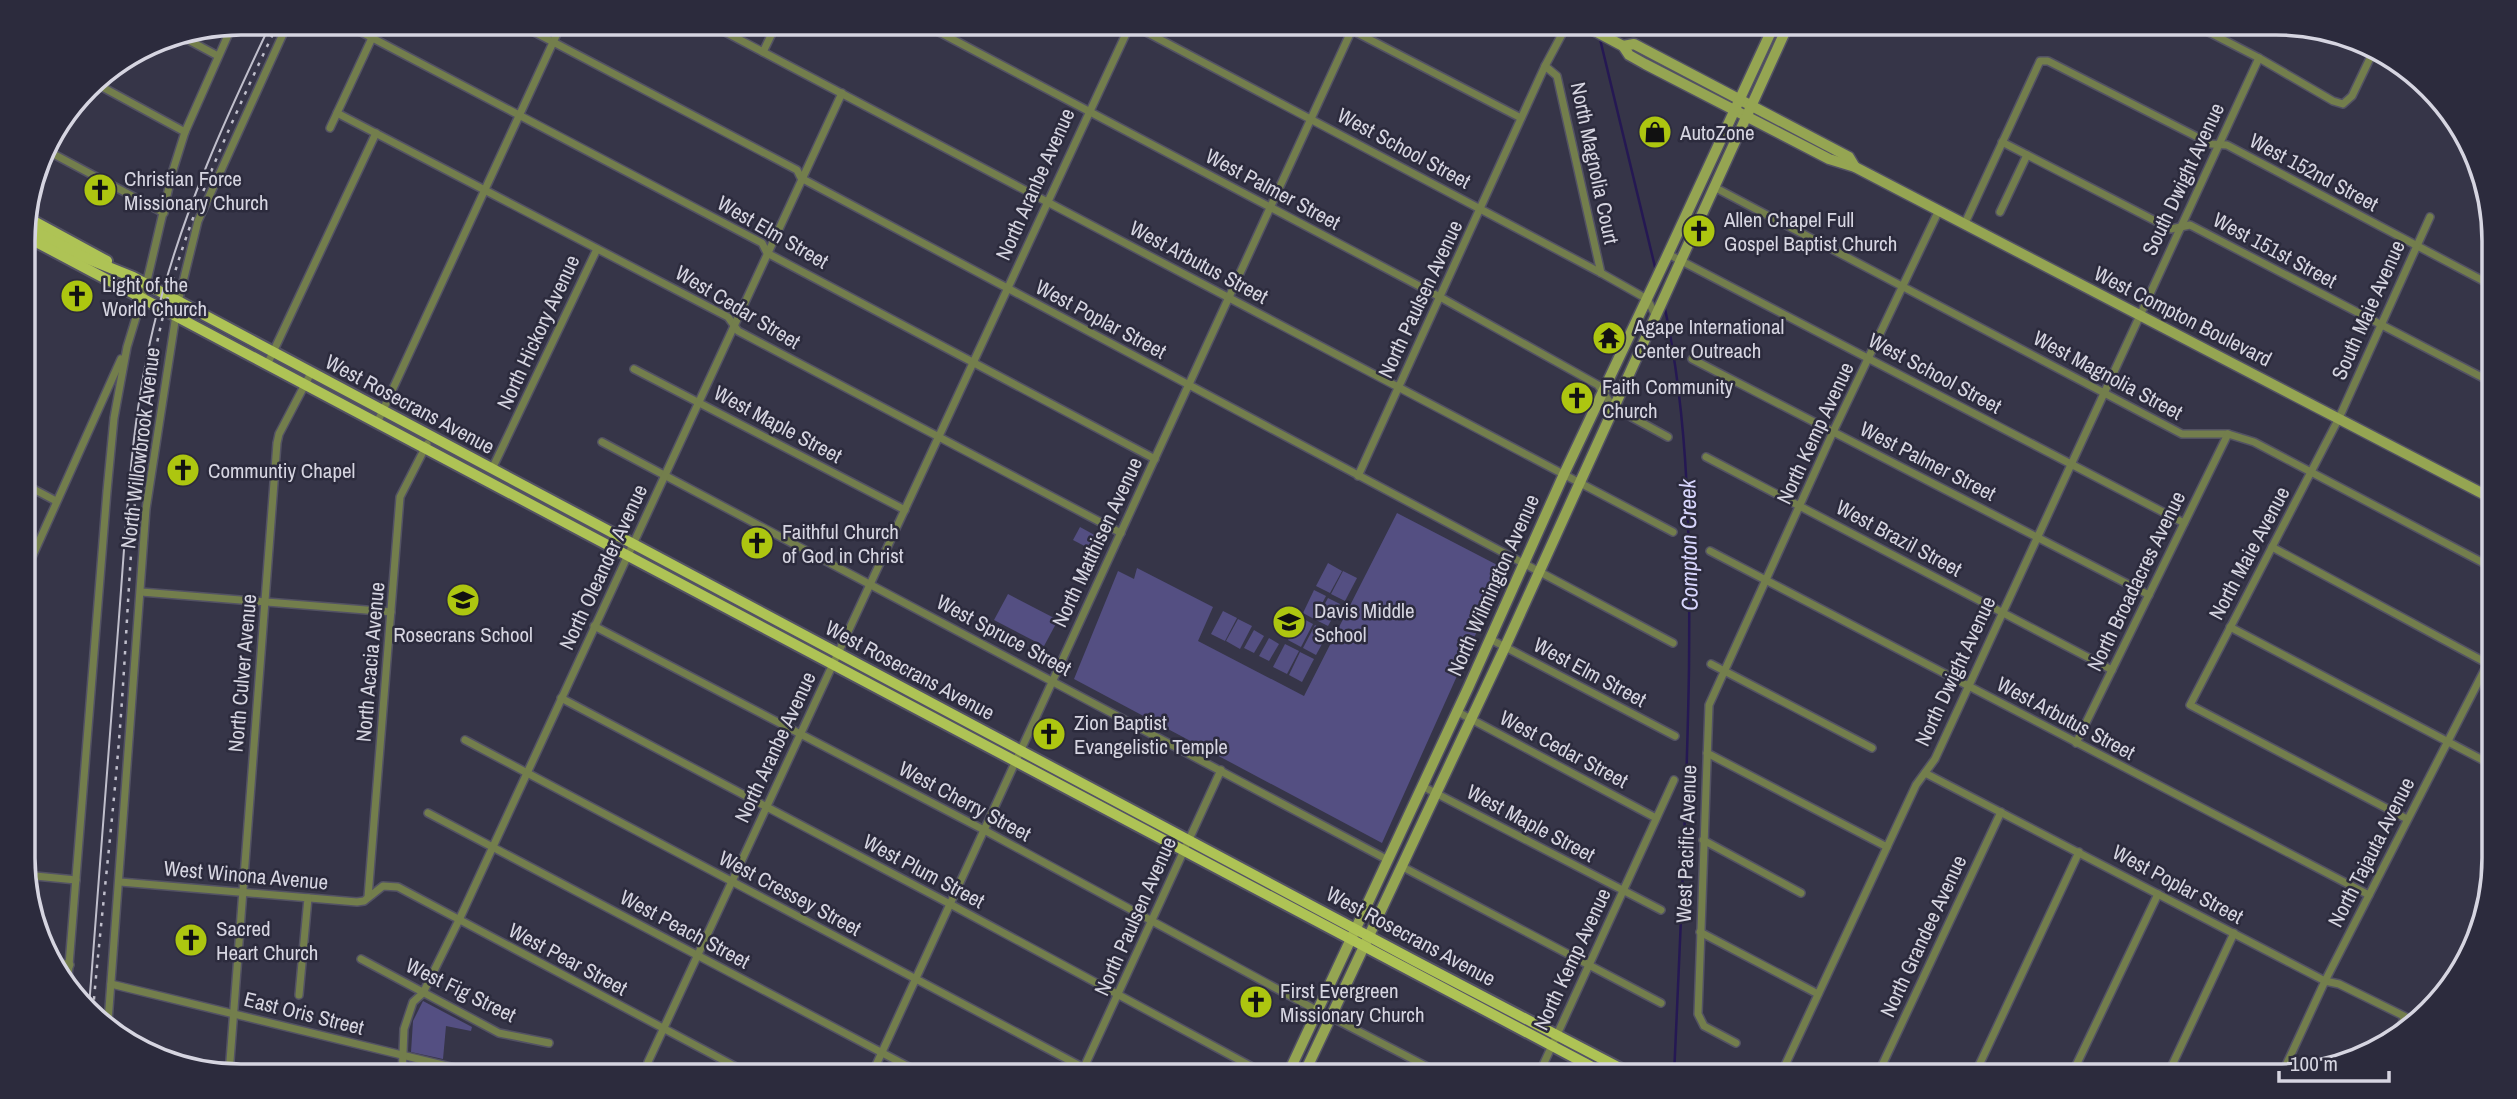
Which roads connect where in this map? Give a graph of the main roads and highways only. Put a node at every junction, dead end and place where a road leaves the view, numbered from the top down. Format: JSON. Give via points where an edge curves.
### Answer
{"nodes":[{"id":1,"x":1602,"y":35,"type":"edge"},
{"id":2,"x":1768,"y":35,"type":"edge"},
{"id":3,"x":1783,"y":35,"type":"edge"},
{"id":4,"x":1623,"y":46,"type":"junction"},
{"id":5,"x":1739,"y":99,"type":"junction"},
{"id":6,"x":1751,"y":104,"type":"junction"},
{"id":7,"x":1734,"y":110,"type":"junction"},
{"id":8,"x":1746,"y":116,"type":"junction"},
{"id":9,"x":1855,"y":167,"type":"junction"},
{"id":10,"x":36,"y":222,"type":"edge"},
{"id":11,"x":35,"y":231,"type":"edge"},
{"id":12,"x":35,"y":241,"type":"edge"},
{"id":13,"x":35,"y":249,"type":"edge"},
{"id":14,"x":133,"y":277,"type":"junction"},
{"id":15,"x":131,"y":293,"type":"junction"},
{"id":16,"x":2482,"y":493,"type":"edge"},
{"id":17,"x":1018,"y":756,"type":"junction"},
{"id":18,"x":1356,"y":929,"type":"junction"},
{"id":19,"x":1368,"y":936,"type":"junction"},
{"id":20,"x":1350,"y":940,"type":"junction"},
{"id":21,"x":1362,"y":946,"type":"junction"},
{"id":22,"x":1293,"y":1064,"type":"edge"},
{"id":23,"x":1308,"y":1064,"type":"edge"},
{"id":24,"x":1586,"y":1064,"type":"edge"},
{"id":25,"x":1612,"y":1064,"type":"edge"}],
"edges":[{"from":1,"to":4,"type":"main road","name":"West Compton Boulevard"},
{"from":2,"to":5,"type":"main road","name":"North Wilmington Avenue"},
{"from":3,"to":6,"type":"main road","name":"North Wilmington Avenue"},
{"from":4,"to":5,"type":"main road","name":"West Compton Boulevard","via":[[1634,44]]},
{"from":4,"to":7,"type":"main road","name":"West Compton Boulevard","via":[[1629,55]]},
{"from":5,"to":6,"type":"main road","name":"West Compton Boulevard"},
{"from":5,"to":7,"type":"main road","name":"North Wilmington Avenue"},
{"from":6,"to":8,"type":"main road","name":"North Wilmington Avenue"},
{"from":6,"to":9,"type":"main road","name":"West Compton Boulevard","via":[[1849,157]]},
{"from":7,"to":8,"type":"main road","name":"West Compton Boulevard"},
{"from":7,"to":18,"type":"main road","name":"North Wilmington Avenue"},
{"from":8,"to":9,"type":"main road","name":"West Compton Boulevard","via":[[1829,159]]},
{"from":8,"to":19,"type":"main road","name":"North Wilmington Avenue"},
{"from":9,"to":16,"type":"main road","name":"West Compton Boulevard"},
{"from":10,"to":14,"type":"main road"},
{"from":11,"to":14,"type":"main road"},
{"from":12,"to":15,"type":"main road"},
{"from":13,"to":15,"type":"main road"},
{"from":14,"to":17,"type":"main road","name":"West Rosecrans Avenue","via":[[837,653]]},
{"from":15,"to":17,"type":"main road","name":"West Rosecrans Avenue","via":[[832,664]]},
{"from":17,"to":18,"type":"main road","name":"West Rosecrans Avenue"},
{"from":17,"to":20,"type":"main road","name":"West Rosecrans Avenue","via":[[1183,852]]},
{"from":18,"to":19,"type":"main road","name":"West Rosecrans Avenue"},
{"from":18,"to":20,"type":"main road","name":"North Wilmington Avenue"},
{"from":19,"to":21,"type":"main road","name":"North Wilmington Avenue"},
{"from":19,"to":25,"type":"main road","name":"West Rosecrans Avenue"},
{"from":20,"to":21,"type":"main road","name":"West Rosecrans Avenue"},
{"from":20,"to":22,"type":"main road","name":"North Wilmington Avenue"},
{"from":21,"to":23,"type":"main road","name":"North Wilmington Avenue"},
{"from":21,"to":24,"type":"main road","name":"West Rosecrans Avenue"}]}
